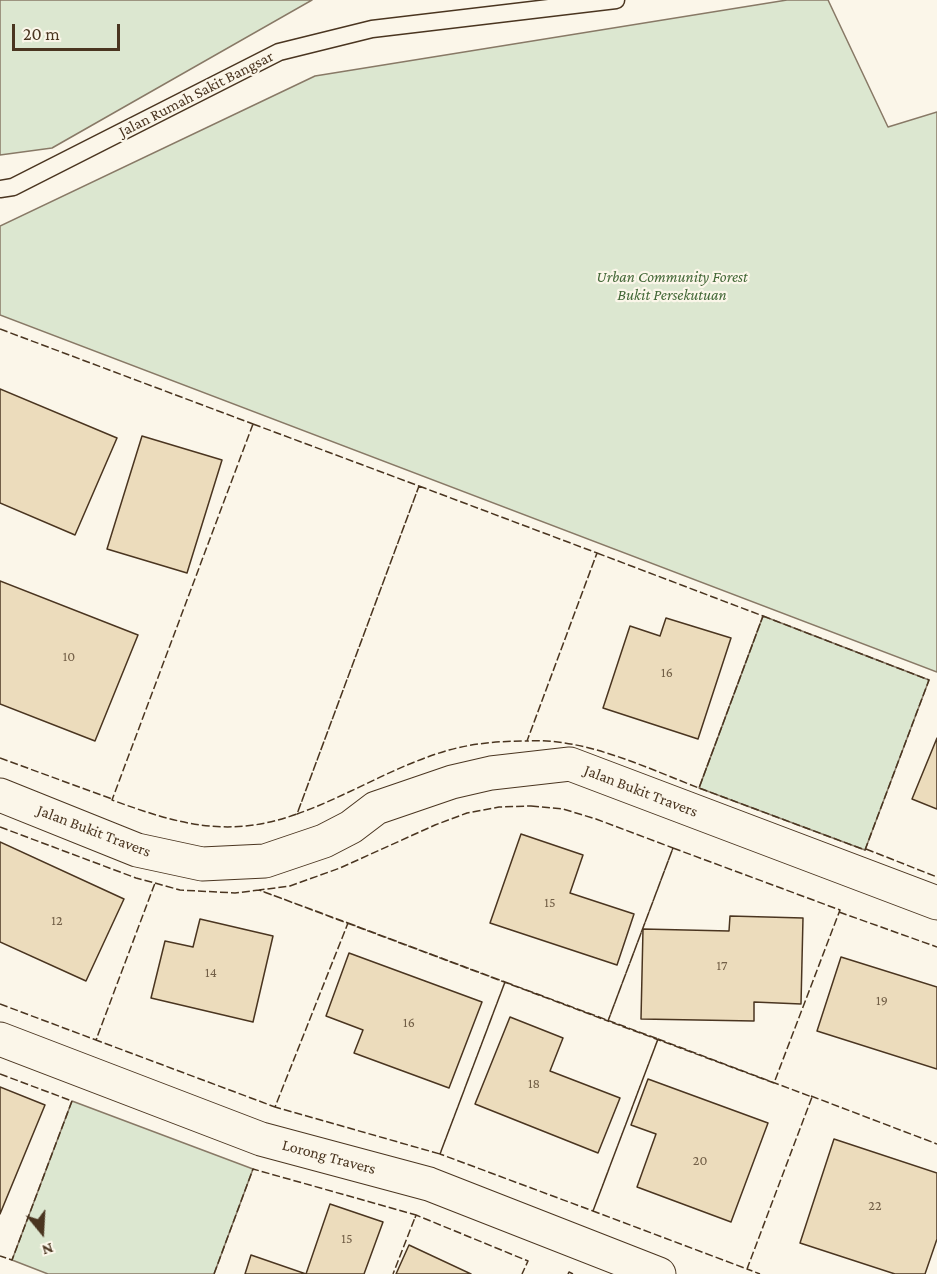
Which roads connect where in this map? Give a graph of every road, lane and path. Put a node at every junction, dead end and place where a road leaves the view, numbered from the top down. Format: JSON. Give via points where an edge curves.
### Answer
{"nodes":[{"id":1,"x":616,"y":0,"type":"edge"},
{"id":2,"x":0,"y":189,"type":"edge"},
{"id":3,"x":0,"y":795,"type":"edge"},
{"id":4,"x":937,"y":903,"type":"edge"},
{"id":5,"x":0,"y":1038,"type":"edge"},
{"id":6,"x":659,"y":1274,"type":"edge"}],
"edges":[{"from":1,"to":2,"type":"lane","name":"Jalan Rumah Sakit Bangsar","via":[[372,29],[279,52],[13,187]]},
{"from":3,"to":4,"type":"street","name":"Jalan Bukit Travers","via":[[137,850],[202,864],[265,861],[324,841],[376,808],[452,782],[491,773],[570,764]]},
{"from":5,"to":6,"type":"street","name":"Lorong Travers","via":[[261,1139],[429,1184]]}]}
